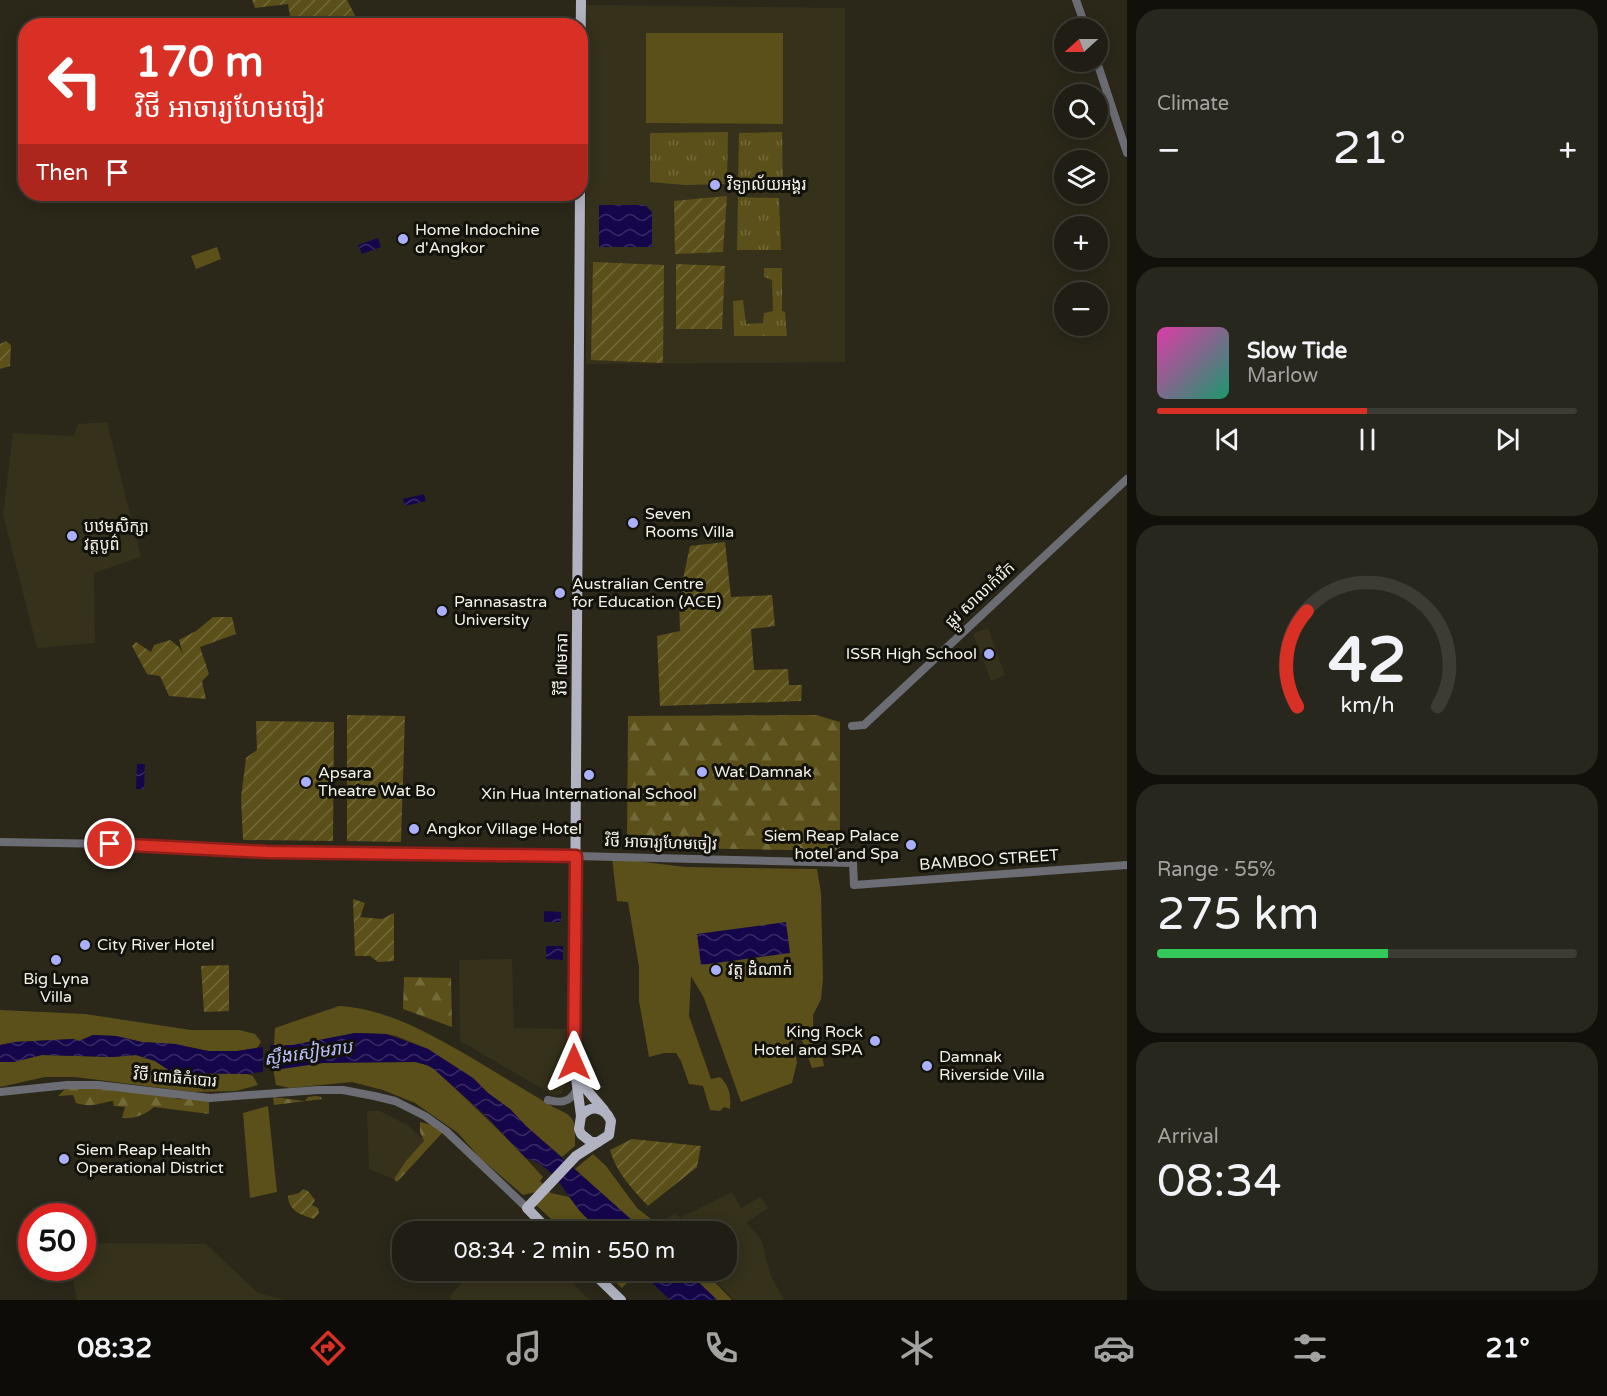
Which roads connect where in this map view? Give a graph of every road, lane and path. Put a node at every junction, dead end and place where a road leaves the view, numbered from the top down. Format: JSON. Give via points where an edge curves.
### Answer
{"nodes":[{"id":1,"x":581,"y":0,"type":"edge"},
{"id":2,"x":1076,"y":0,"type":"edge"},
{"id":3,"x":581,"y":18,"type":"edge"},
{"id":4,"x":1082,"y":18,"type":"edge"},
{"id":5,"x":1100,"y":72,"type":"edge"},
{"id":6,"x":1127,"y":153,"type":"edge"},
{"id":7,"x":580,"y":201,"type":"edge"},
{"id":8,"x":1127,"y":479,"type":"edge"},
{"id":9,"x":852,"y":726,"type":"dead end"},
{"id":10,"x":0,"y":842,"type":"edge"},
{"id":11,"x":576,"y":856,"type":"junction"},
{"id":12,"x":1127,"y":865,"type":"edge"},
{"id":13,"x":854,"y":885,"type":"joint"},
{"id":14,"x":574,"y":1062,"type":"junction"},
{"id":15,"x":576,"y":1091,"type":"junction"},
{"id":16,"x":0,"y":1092,"type":"edge"},
{"id":17,"x":548,"y":1100,"type":"dead end"},
{"id":18,"x":605,"y":1112,"type":"junction"},
{"id":19,"x":580,"y":1116,"type":"junction"},
{"id":20,"x":581,"y":1134,"type":"junction"},
{"id":21,"x":598,"y":1142,"type":"junction"},
{"id":22,"x":573,"y":1159,"type":"junction"},
{"id":23,"x":526,"y":1208,"type":"junction"},
{"id":24,"x":539,"y":1221,"type":"edge"},
{"id":25,"x":602,"y":1281,"type":"edge"},
{"id":26,"x":621,"y":1300,"type":"edge"}],
"edges":[{"from":1,"to":3,"type":"main road"},
{"from":2,"to":4,"type":"street"},
{"from":5,"to":6,"type":"street"},
{"from":7,"to":11,"type":"main road","name":"វិថី ៧មករា"},
{"from":8,"to":9,"type":"street","name":"ផ្លូវ សាលាកំរើក","via":[[864,725]]},
{"from":10,"to":11,"type":"street","name":"វិថី អាចារ្យហែមចៀវ","via":[[267,852]]},
{"from":11,"to":13,"type":"street","name":"វិថី អាចារ្យហែមចៀវ","via":[[853,863]]},
{"from":11,"to":14,"type":"main road","name":"វិថី ៧មករា"},
{"from":12,"to":13,"type":"street","name":"BAMBOO STREET"},
{"from":14,"to":15,"type":"main road","name":"វិថី ៧មករា"},
{"from":14,"to":18,"type":"main road","name":"វិថី ៧មករា","via":[[586,1089]]},
{"from":15,"to":17,"type":"street","via":[[562,1102]]},
{"from":15,"to":19,"type":"main road","name":"វិថី ៧មករា"},
{"from":16,"to":23,"type":"street","name":"វិថី ពោធិកំបោរ","via":[[98,1085],[210,1098],[318,1090],[374,1096],[395,1101],[446,1131]]},
{"from":18,"to":19,"type":"main road","via":[[595,1108]]},
{"from":18,"to":21,"type":"main road","via":[[612,1121],[611,1131]]},
{"from":19,"to":20,"type":"main road"},
{"from":20,"to":21,"type":"main road"},
{"from":20,"to":22,"type":"main road"},
{"from":21,"to":22,"type":"main road"},
{"from":22,"to":23,"type":"main road"},
{"from":23,"to":24,"type":"main road","name":"វិថី ពោធិកំបោរ"},
{"from":25,"to":26,"type":"main road"}]}
